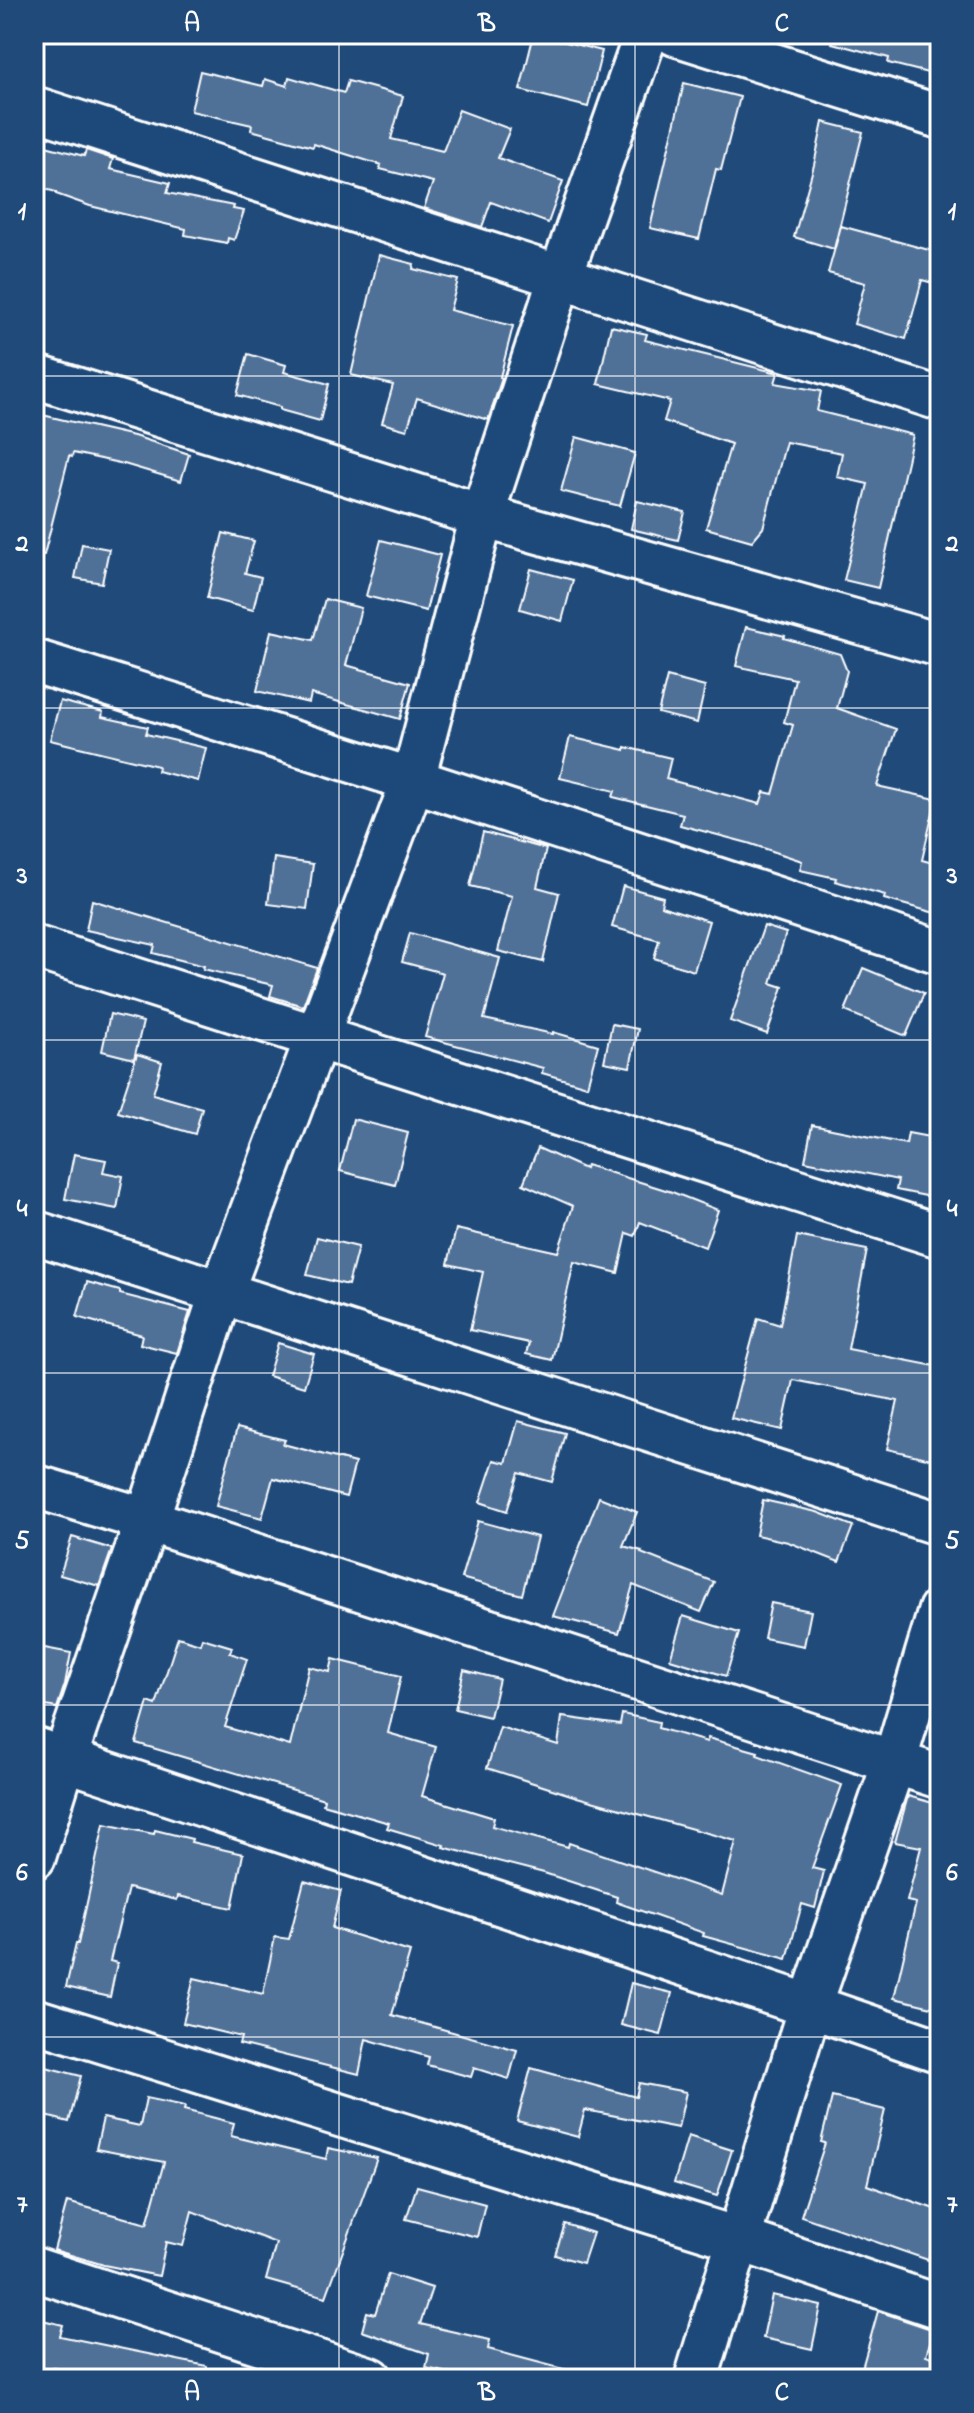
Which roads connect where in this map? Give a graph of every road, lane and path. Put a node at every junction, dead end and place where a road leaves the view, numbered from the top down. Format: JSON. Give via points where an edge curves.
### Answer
{"nodes":[{"id":1,"x":646,"y":34,"type":"edge"},
{"id":2,"x":675,"y":34,"type":"edge"},
{"id":3,"x":34,"y":108,"type":"edge"},
{"id":4,"x":940,"y":117,"type":"edge"},
{"id":5,"x":560,"y":278,"type":"junction"},
{"id":6,"x":34,"y":376,"type":"edge"},
{"id":7,"x":940,"y":399,"type":"edge"},
{"id":8,"x":482,"y":516,"type":"junction"},
{"id":9,"x":940,"y":645,"type":"edge"},
{"id":10,"x":34,"y":661,"type":"edge"},
{"id":11,"x":413,"y":780,"type":"junction"},
{"id":12,"x":34,"y":947,"type":"edge"},
{"id":13,"x":940,"y":952,"type":"edge"},
{"id":14,"x":317,"y":1036,"type":"junction"},
{"id":15,"x":34,"y":1232,"type":"edge"},
{"id":16,"x":940,"y":1236,"type":"edge"},
{"id":17,"x":221,"y":1294,"type":"junction"},
{"id":18,"x":34,"y":1486,"type":"edge"},
{"id":19,"x":147,"y":1520,"type":"junction"},
{"id":20,"x":940,"y":1524,"type":"edge"},
{"id":21,"x":940,"y":1610,"type":"edge"},
{"id":22,"x":50,"y":1753,"type":"edge"},
{"id":23,"x":894,"y":1763,"type":"junction"},
{"id":24,"x":940,"y":1777,"type":"edge"},
{"id":25,"x":34,"y":1857,"type":"edge"},
{"id":26,"x":810,"y":2006,"type":"junction"},
{"id":27,"x":34,"y":2020,"type":"edge"},
{"id":28,"x":940,"y":2051,"type":"edge"},
{"id":29,"x":738,"y":2239,"type":"junction"},
{"id":30,"x":34,"y":2269,"type":"edge"},
{"id":31,"x":940,"y":2307,"type":"edge"},
{"id":32,"x":371,"y":2379,"type":"edge"},
{"id":33,"x":696,"y":2379,"type":"edge"}],
"edges":[{"from":1,"to":5,"type":"street"},
{"from":2,"to":4,"type":"street"},
{"from":3,"to":5,"type":"street"},
{"from":5,"to":7,"type":"street"},
{"from":5,"to":8,"type":"street"},
{"from":6,"to":8,"type":"street"},
{"from":8,"to":9,"type":"street"},
{"from":8,"to":11,"type":"street"},
{"from":10,"to":11,"type":"street"},
{"from":11,"to":13,"type":"street"},
{"from":11,"to":14,"type":"street"},
{"from":12,"to":14,"type":"street"},
{"from":14,"to":16,"type":"street"},
{"from":14,"to":17,"type":"street"},
{"from":15,"to":17,"type":"street"},
{"from":17,"to":19,"type":"street"},
{"from":17,"to":20,"type":"street"},
{"from":18,"to":19,"type":"street"},
{"from":19,"to":22,"type":"street"},
{"from":19,"to":23,"type":"street"},
{"from":21,"to":23,"type":"street"},
{"from":22,"to":25,"type":"street"},
{"from":22,"to":26,"type":"street"},
{"from":23,"to":24,"type":"street"},
{"from":23,"to":26,"type":"street"},
{"from":26,"to":28,"type":"street"},
{"from":26,"to":29,"type":"street"},
{"from":27,"to":29,"type":"street"},
{"from":29,"to":31,"type":"street"},
{"from":29,"to":33,"type":"street"},
{"from":30,"to":32,"type":"street"}]}
